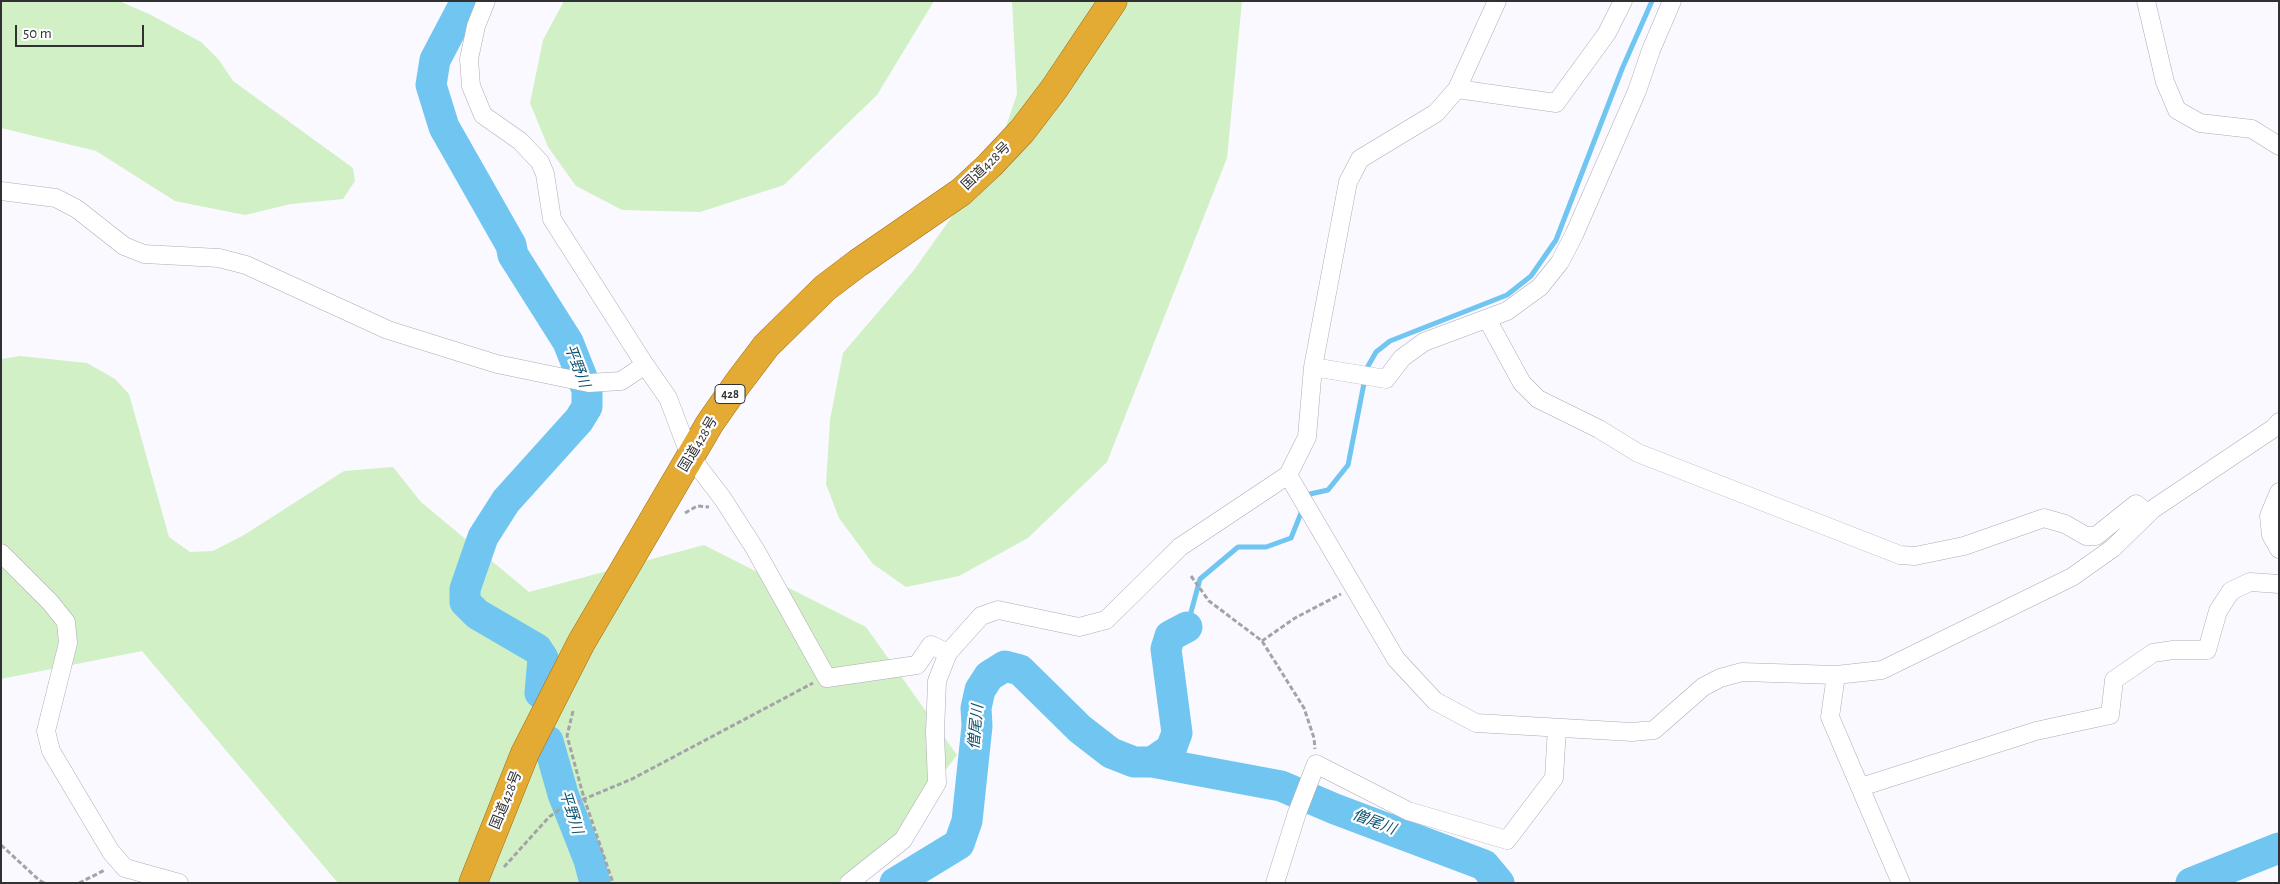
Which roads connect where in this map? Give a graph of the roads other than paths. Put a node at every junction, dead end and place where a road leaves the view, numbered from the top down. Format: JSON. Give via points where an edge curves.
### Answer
{"nodes":[{"id":1,"x":486,"y":1,"type":"edge"},
{"id":2,"x":1113,"y":1,"type":"edge"},
{"id":3,"x":1497,"y":1,"type":"edge"},
{"id":4,"x":1624,"y":1,"type":"edge"},
{"id":5,"x":1672,"y":1,"type":"edge"},
{"id":6,"x":2146,"y":1,"type":"edge"},
{"id":7,"x":1457,"y":89,"type":"junction"},
{"id":8,"x":2279,"y":146,"type":"edge"},
{"id":9,"x":1,"y":191,"type":"edge"},
{"id":10,"x":1487,"y":319,"type":"junction"},
{"id":11,"x":645,"y":365,"type":"junction"},
{"id":12,"x":1314,"y":367,"type":"junction"},
{"id":13,"x":2277,"y":427,"type":"edge"},
{"id":14,"x":690,"y":456,"type":"junction"},
{"id":15,"x":1288,"y":475,"type":"junction"},
{"id":16,"x":2279,"y":492,"type":"edge"},
{"id":17,"x":2148,"y":514,"type":"junction"},
{"id":18,"x":2279,"y":549,"type":"edge"},
{"id":19,"x":1,"y":553,"type":"edge"},
{"id":20,"x":2279,"y":584,"type":"edge"},
{"id":21,"x":948,"y":652,"type":"junction"},
{"id":22,"x":1836,"y":675,"type":"junction"},
{"id":23,"x":1557,"y":728,"type":"junction"},
{"id":24,"x":1861,"y":787,"type":"junction"},
{"id":25,"x":179,"y":883,"type":"edge"},
{"id":26,"x":473,"y":883,"type":"edge"},
{"id":27,"x":849,"y":883,"type":"edge"},
{"id":28,"x":1276,"y":883,"type":"edge"},
{"id":29,"x":1901,"y":883,"type":"edge"}],
"edges":[{"from":1,"to":11,"type":"street","via":[[476,26],[469,59],[471,86],[483,115],[520,141],[540,162],[552,219]]},
{"from":2,"to":14,"type":"highway","name":"国道428号","number":"428","via":[[1022,131],[961,192],[858,263],[801,310],[755,361]]},
{"from":3,"to":7,"type":"street"},
{"from":4,"to":7,"type":"street","via":[[1607,33],[1556,103]]},
{"from":5,"to":10,"type":"street","via":[[1636,92],[1560,262],[1540,287],[1507,311]]},
{"from":6,"to":8,"type":"street","via":[[2165,82],[2177,110],[2200,123],[2252,129]]},
{"from":7,"to":12,"type":"street","via":[[1436,113],[1360,159],[1348,182]]},
{"from":9,"to":11,"type":"street","via":[[56,198],[77,209],[124,246],[144,254],[219,258],[246,265],[388,330],[497,364],[589,383],[621,381]]},
{"from":10,"to":12,"type":"street","via":[[1424,342],[1402,358],[1386,378]]},
{"from":10,"to":17,"type":"street","via":[[1522,383],[1538,399],[1599,429],[1638,453],[1900,554],[1915,556],[1964,546],[2044,518],[2065,524],[2086,536],[2096,536],[2136,504]]},
{"from":11,"to":14,"type":"street","via":[[668,398]]},
{"from":12,"to":15,"type":"street","via":[[1307,437]]},
{"from":13,"to":17,"type":"street"},
{"from":14,"to":21,"type":"street","via":[[755,549],[827,678],[917,665],[931,645]]},
{"from":14,"to":26,"type":"highway","name":"国道428号","number":"428","via":[[580,643],[542,717]]},
{"from":15,"to":21,"type":"street","via":[[1180,547],[1106,620],[1079,627],[998,610],[981,616]]},
{"from":15,"to":23,"type":"street","via":[[1396,659],[1435,701],[1476,723]]},
{"from":16,"to":18,"type":"street","via":[[2269,516],[2271,535]]},
{"from":17,"to":22,"type":"street","via":[[2113,548],[2072,577],[1882,670]]},
{"from":19,"to":25,"type":"street","via":[[66,622],[68,643],[46,731],[51,751],[120,863],[125,868]]},
{"from":20,"to":24,"type":"street","via":[[2250,582],[2231,591],[2218,611],[2207,650],[2152,653],[2114,680],[2110,715],[2036,731]]},
{"from":21,"to":27,"type":"street","via":[[937,682],[937,783],[903,840]]},
{"from":22,"to":23,"type":"street","via":[[1742,672],[1703,687],[1654,730]]},
{"from":22,"to":24,"type":"street","via":[[1830,717]]},
{"from":23,"to":28,"type":"street","via":[[1554,778],[1507,840],[1408,811],[1316,764]]},
{"from":24,"to":29,"type":"street"}]}
